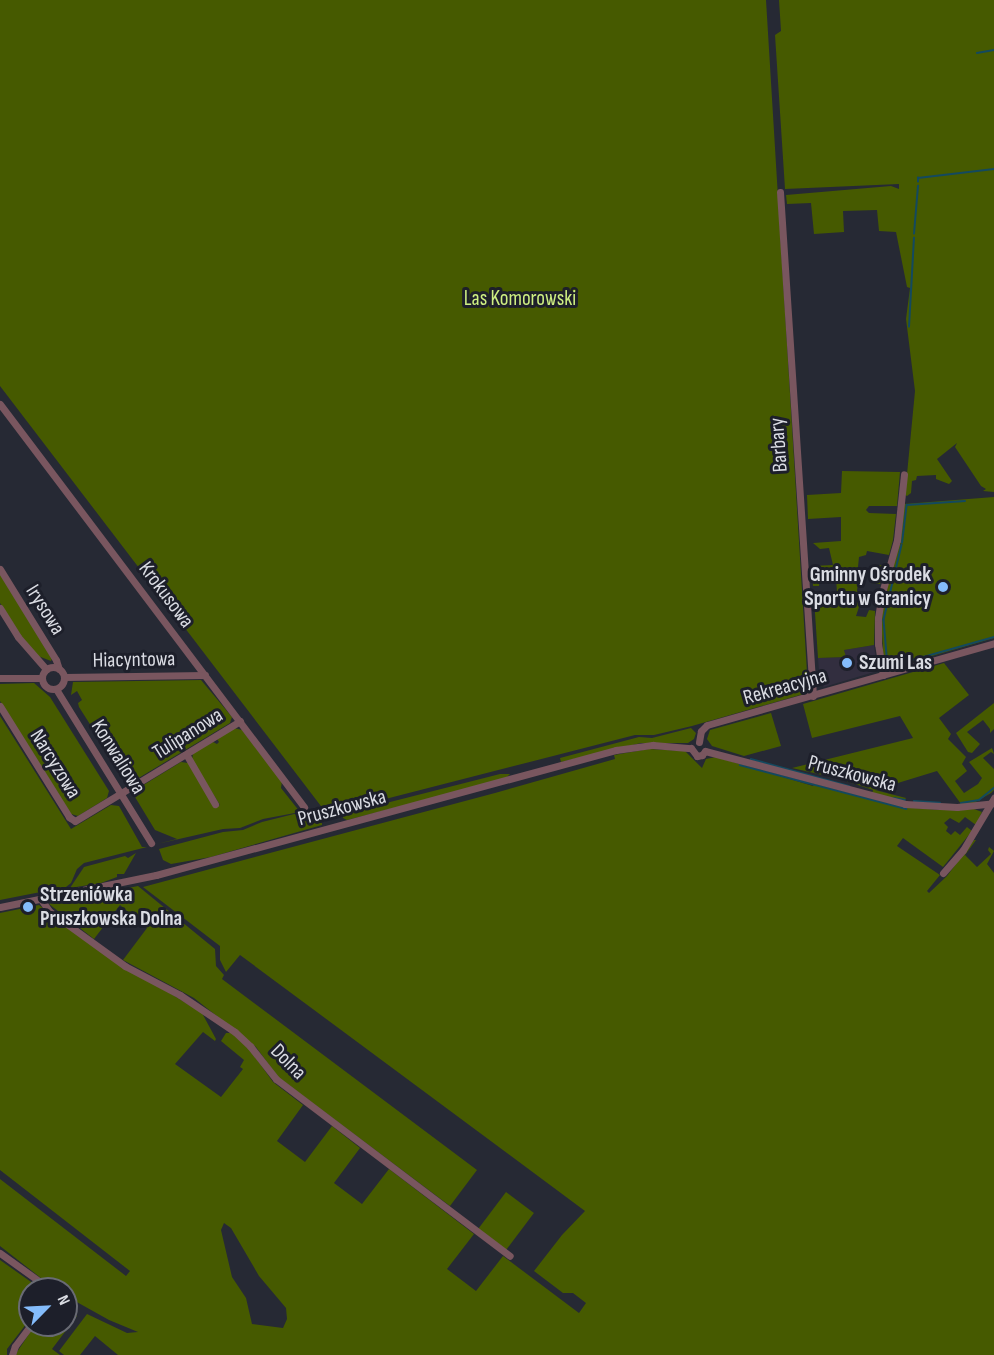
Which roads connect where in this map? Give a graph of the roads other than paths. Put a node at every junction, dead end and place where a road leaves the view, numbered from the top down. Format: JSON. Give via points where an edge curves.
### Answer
{"nodes":[{"id":1,"x":780,"y":192,"type":"dead end"},
{"id":2,"x":0,"y":404,"type":"edge"},
{"id":3,"x":904,"y":474,"type":"dead end"},
{"id":4,"x":0,"y":569,"type":"edge"},
{"id":5,"x":0,"y":608,"type":"edge"},
{"id":6,"x":994,"y":643,"type":"edge"},
{"id":7,"x":46,"y":669,"type":"junction"},
{"id":8,"x":59,"y":669,"type":"junction"},
{"id":9,"x":205,"y":675,"type":"junction"},
{"id":10,"x":883,"y":675,"type":"junction"},
{"id":11,"x":64,"y":677,"type":"junction"},
{"id":12,"x":0,"y":678,"type":"edge"},
{"id":13,"x":42,"y":678,"type":"junction"},
{"id":14,"x":56,"y":689,"type":"junction"},
{"id":15,"x":813,"y":696,"type":"junction"},
{"id":16,"x":0,"y":706,"type":"edge"},
{"id":17,"x":240,"y":721,"type":"junction"},
{"id":18,"x":699,"y":742,"type":"junction"},
{"id":19,"x":691,"y":748,"type":"junction"},
{"id":20,"x":705,"y":751,"type":"junction"},
{"id":21,"x":186,"y":754,"type":"junction"},
{"id":22,"x":122,"y":794,"type":"junction"},
{"id":23,"x":993,"y":801,"type":"edge"},
{"id":24,"x":215,"y":804,"type":"dead end"},
{"id":25,"x":304,"y":807,"type":"dead end"},
{"id":26,"x":151,"y":843,"type":"dead end"},
{"id":27,"x":943,"y":873,"type":"dead end"},
{"id":28,"x":40,"y":898,"type":"junction"},
{"id":29,"x":0,"y":907,"type":"edge"},
{"id":30,"x":0,"y":1253,"type":"edge"},
{"id":31,"x":510,"y":1256,"type":"dead end"},
{"id":32,"x":33,"y":1277,"type":"edge"},
{"id":33,"x":22,"y":1337,"type":"edge"},
{"id":34,"x":12,"y":1355,"type":"edge"}],
"edges":[{"from":1,"to":15,"type":"street","name":"Barbary"},
{"from":2,"to":9,"type":"street","name":"Krokusowa"},
{"from":3,"to":10,"type":"street","via":[[897,540],[878,618]]},
{"from":4,"to":8,"type":"street","name":"Irysowa"},
{"from":5,"to":7,"type":"street","via":[[18,637]]},
{"from":6,"to":10,"type":"street","name":"Rekreacyjna"},
{"from":7,"to":8,"type":"street"},
{"from":7,"to":13,"type":"street"},
{"from":8,"to":11,"type":"street"},
{"from":9,"to":11,"type":"street","name":"Hiacyntowa"},
{"from":9,"to":17,"type":"street","name":"Krokusowa"},
{"from":10,"to":15,"type":"street","name":"Rekreacyjna"},
{"from":11,"to":14,"type":"street"},
{"from":12,"to":13,"type":"street"},
{"from":13,"to":14,"type":"street","via":[[46,687]]},
{"from":14,"to":22,"type":"street","name":"Konwaliowa"},
{"from":15,"to":18,"type":"street","name":"Rekreacyjna","via":[[706,726]]},
{"from":16,"to":22,"type":"street","name":"Narcyzowa","via":[[71,820],[79,820]]},
{"from":17,"to":21,"type":"street","name":"Tulipanowa"},
{"from":17,"to":25,"type":"street","name":"Krokusowa"},
{"from":18,"to":19,"type":"street"},
{"from":18,"to":20,"type":"street"},
{"from":19,"to":20,"type":"street","name":"Pruszkowska","via":[[697,756]]},
{"from":19,"to":28,"type":"street","name":"Pruszkowska","via":[[653,745],[616,750],[167,872]]},
{"from":20,"to":23,"type":"street","name":"Pruszkowska","via":[[904,804],[957,807]]},
{"from":21,"to":22,"type":"street","name":"Tulipanowa"},
{"from":21,"to":24,"type":"street"},
{"from":22,"to":26,"type":"street","name":"Konwaliowa"},
{"from":23,"to":27,"type":"street","via":[[962,852]]},
{"from":28,"to":29,"type":"street","name":"Pruszkowska"},
{"from":28,"to":31,"type":"street","name":"Dolna","via":[[49,911],[125,966],[180,995],[235,1032],[276,1079]]},
{"from":30,"to":32,"type":"street"},
{"from":33,"to":34,"type":"street"}]}
